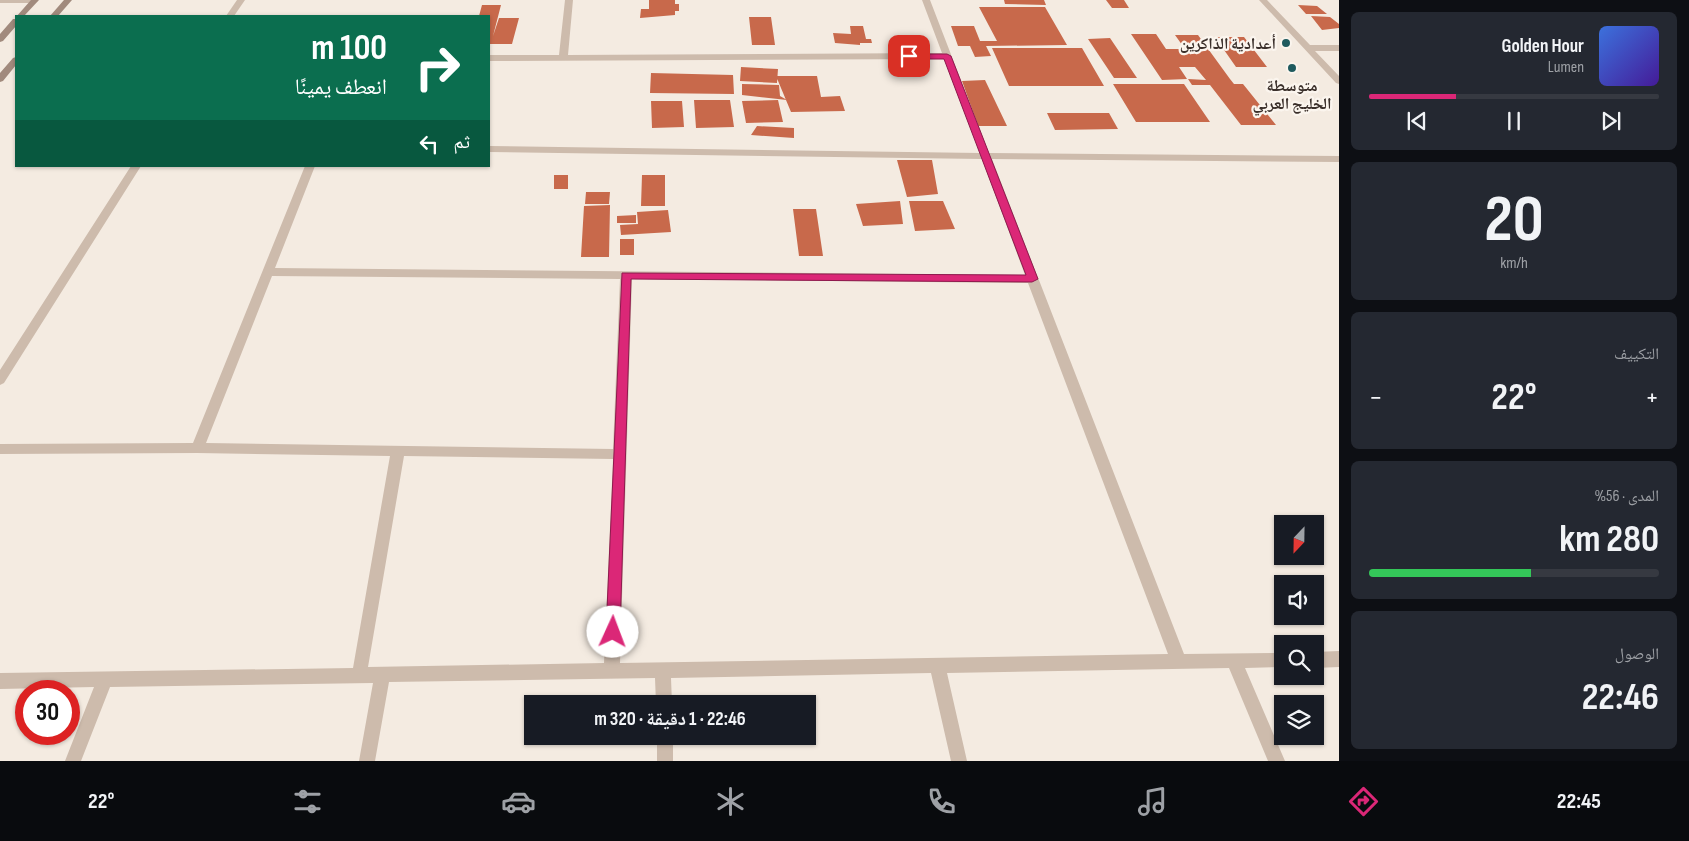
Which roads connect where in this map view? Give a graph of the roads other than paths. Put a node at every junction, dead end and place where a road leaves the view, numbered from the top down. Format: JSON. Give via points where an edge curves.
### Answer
{"nodes":[{"id":1,"x":35,"y":0,"type":"edge"},
{"id":2,"x":68,"y":0,"type":"edge"},
{"id":3,"x":241,"y":0,"type":"edge"},
{"id":4,"x":569,"y":0,"type":"edge"},
{"id":5,"x":926,"y":0,"type":"edge"},
{"id":6,"x":1263,"y":0,"type":"edge"},
{"id":7,"x":0,"y":1,"type":"edge"},
{"id":8,"x":21,"y":15,"type":"edge"},
{"id":9,"x":55,"y":15,"type":"edge"},
{"id":10,"x":231,"y":15,"type":"edge"},
{"id":11,"x":15,"y":22,"type":"edge"},
{"id":12,"x":0,"y":39,"type":"edge"},
{"id":13,"x":1310,"y":48,"type":"junction"},
{"id":14,"x":1339,"y":48,"type":"edge"},
{"id":15,"x":947,"y":56,"type":"junction"},
{"id":16,"x":490,"y":58,"type":"edge"},
{"id":17,"x":563,"y":58,"type":"junction"},
{"id":18,"x":15,"y":63,"type":"edge"},
{"id":19,"x":0,"y":79,"type":"edge"},
{"id":20,"x":1339,"y":81,"type":"edge"},
{"id":21,"x":490,"y":149,"type":"edge"},
{"id":22,"x":985,"y":156,"type":"junction"},
{"id":23,"x":1339,"y":158,"type":"edge"},
{"id":24,"x":135,"y":167,"type":"edge"},
{"id":25,"x":310,"y":167,"type":"edge"},
{"id":26,"x":268,"y":272,"type":"junction"},
{"id":27,"x":626,"y":275,"type":"junction"},
{"id":28,"x":1032,"y":279,"type":"junction"},
{"id":29,"x":0,"y":380,"type":"edge"},
{"id":30,"x":197,"y":448,"type":"junction"},
{"id":31,"x":0,"y":449,"type":"edge"},
{"id":32,"x":398,"y":451,"type":"junction"},
{"id":33,"x":620,"y":454,"type":"junction"},
{"id":34,"x":1274,"y":660,"type":"edge"},
{"id":35,"x":1324,"y":660,"type":"edge"},
{"id":36,"x":1339,"y":660,"type":"edge"},
{"id":37,"x":1234,"y":661,"type":"junction"},
{"id":38,"x":1179,"y":662,"type":"junction"},
{"id":39,"x":937,"y":666,"type":"junction"},
{"id":40,"x":663,"y":670,"type":"junction"},
{"id":41,"x":612,"y":671,"type":"junction"},
{"id":42,"x":382,"y":675,"type":"junction"},
{"id":43,"x":358,"y":676,"type":"junction"},
{"id":44,"x":105,"y":680,"type":"junction"},
{"id":45,"x":0,"y":681,"type":"edge"},
{"id":46,"x":664,"y":695,"type":"edge"},
{"id":47,"x":665,"y":745,"type":"edge"},
{"id":48,"x":73,"y":761,"type":"edge"},
{"id":49,"x":367,"y":761,"type":"edge"},
{"id":50,"x":665,"y":761,"type":"edge"},
{"id":51,"x":959,"y":761,"type":"edge"},
{"id":52,"x":1277,"y":761,"type":"edge"}],
"edges":[{"from":1,"to":7,"type":"street"},
{"from":1,"to":8,"type":"main road"},
{"from":2,"to":9,"type":"main road"},
{"from":3,"to":10,"type":"street"},
{"from":4,"to":17,"type":"street"},
{"from":5,"to":15,"type":"street"},
{"from":6,"to":13,"type":"street"},
{"from":11,"to":12,"type":"main road"},
{"from":13,"to":14,"type":"street"},
{"from":13,"to":20,"type":"street"},
{"from":15,"to":17,"type":"street"},
{"from":15,"to":22,"type":"street"},
{"from":16,"to":17,"type":"street"},
{"from":18,"to":19,"type":"main road"},
{"from":21,"to":22,"type":"street"},
{"from":22,"to":23,"type":"street"},
{"from":22,"to":28,"type":"street"},
{"from":24,"to":29,"type":"street"},
{"from":25,"to":26,"type":"street"},
{"from":26,"to":27,"type":"street"},
{"from":26,"to":30,"type":"street"},
{"from":27,"to":28,"type":"street"},
{"from":27,"to":33,"type":"street"},
{"from":28,"to":38,"type":"street"},
{"from":30,"to":31,"type":"street"},
{"from":30,"to":32,"type":"street"},
{"from":32,"to":33,"type":"street"},
{"from":32,"to":43,"type":"street"},
{"from":33,"to":41,"type":"street"},
{"from":34,"to":37,"type":"street"},
{"from":35,"to":36,"type":"street"},
{"from":37,"to":38,"type":"street"},
{"from":37,"to":52,"type":"street"},
{"from":38,"to":39,"type":"street"},
{"from":39,"to":40,"type":"street"},
{"from":39,"to":51,"type":"street"},
{"from":40,"to":41,"type":"street"},
{"from":40,"to":46,"type":"street"},
{"from":41,"to":42,"type":"street"},
{"from":42,"to":43,"type":"street"},
{"from":42,"to":49,"type":"street"},
{"from":43,"to":44,"type":"street"},
{"from":44,"to":45,"type":"street"},
{"from":44,"to":48,"type":"street"},
{"from":47,"to":50,"type":"street"}]}
